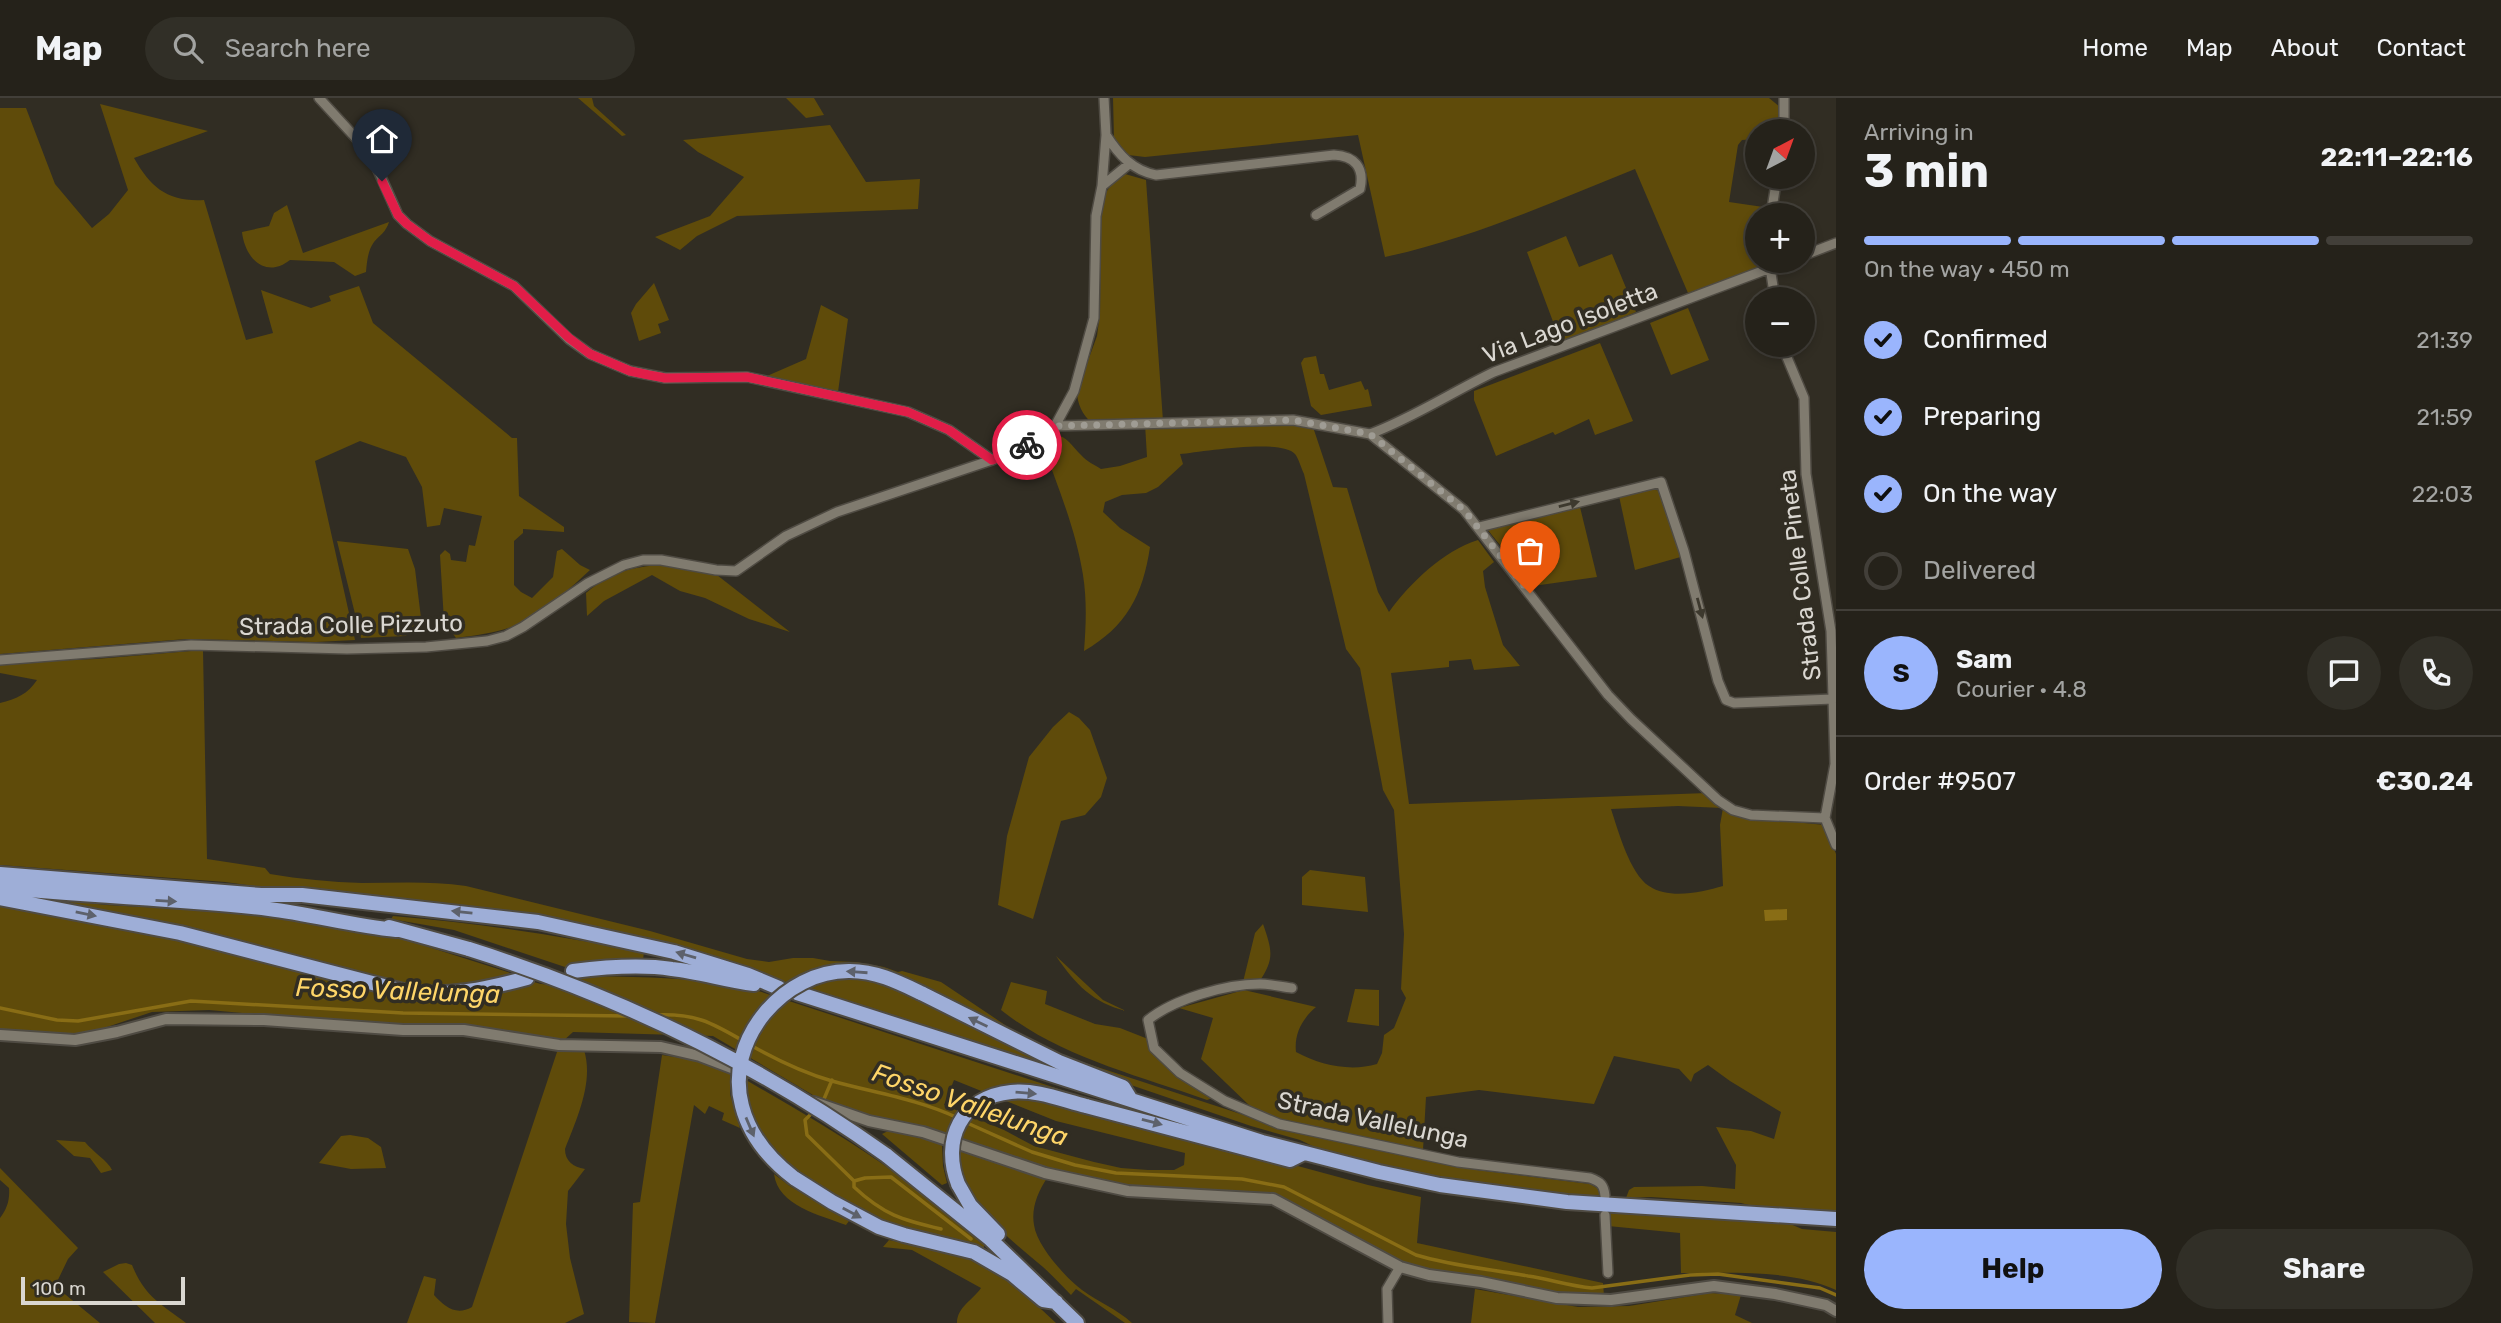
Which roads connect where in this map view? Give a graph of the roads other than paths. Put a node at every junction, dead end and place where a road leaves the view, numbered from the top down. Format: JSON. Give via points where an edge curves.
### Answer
{"nodes":[{"id":1,"x":318,"y":98,"type":"edge"},
{"id":2,"x":1104,"y":98,"type":"edge"},
{"id":3,"x":1784,"y":98,"type":"edge"},
{"id":4,"x":1784,"y":119,"type":"edge"},
{"id":5,"x":1106,"y":135,"type":"junction"},
{"id":6,"x":1129,"y":163,"type":"junction"},
{"id":7,"x":1102,"y":186,"type":"junction"},
{"id":8,"x":1316,"y":215,"type":"dead end"},
{"id":9,"x":1836,"y":243,"type":"edge"},
{"id":10,"x":1815,"y":251,"type":"edge"},
{"id":11,"x":1748,"y":273,"type":"edge"},
{"id":12,"x":1787,"y":357,"type":"edge"},
{"id":13,"x":1055,"y":426,"type":"junction"},
{"id":14,"x":1370,"y":434,"type":"junction"},
{"id":15,"x":992,"y":460,"type":"junction"},
{"id":16,"x":1479,"y":527,"type":"junction"},
{"id":17,"x":0,"y":660,"type":"edge"},
{"id":18,"x":1833,"y":699,"type":"junction"},
{"id":19,"x":1836,"y":764,"type":"edge"},
{"id":20,"x":1825,"y":818,"type":"junction"},
{"id":21,"x":1836,"y":845,"type":"edge"},
{"id":22,"x":0,"y":874,"type":"edge"},
{"id":23,"x":0,"y":887,"type":"edge"},
{"id":24,"x":261,"y":895,"type":"junction"},
{"id":25,"x":0,"y":898,"type":"edge"},
{"id":26,"x":396,"y":930,"type":"junction"},
{"id":27,"x":572,"y":971,"type":"dead end"},
{"id":28,"x":527,"y":978,"type":"dead end"},
{"id":29,"x":1292,"y":988,"type":"dead end"},
{"id":30,"x":797,"y":993,"type":"dead end"},
{"id":31,"x":0,"y":1035,"type":"edge"},
{"id":32,"x":1131,"y":1100,"type":"junction"},
{"id":33,"x":1303,"y":1154,"type":"junction"},
{"id":34,"x":1605,"y":1196,"type":"dead end"},
{"id":35,"x":1605,"y":1215,"type":"dead end"},
{"id":36,"x":1836,"y":1219,"type":"edge"},
{"id":37,"x":1400,"y":1267,"type":"junction"},
{"id":38,"x":1027,"y":1273,"type":"junction"},
{"id":39,"x":1608,"y":1273,"type":"dead end"},
{"id":40,"x":1056,"y":1301,"type":"junction"},
{"id":41,"x":1836,"y":1311,"type":"edge"},
{"id":42,"x":1077,"y":1323,"type":"edge"},
{"id":43,"x":1388,"y":1323,"type":"edge"}],
"edges":[{"from":1,"to":15,"type":"street","via":[[366,149],[398,215],[407,224],[514,286],[590,354],[649,375],[747,377],[908,412],[949,430]]},
{"from":2,"to":5,"type":"street"},
{"from":3,"to":4,"type":"street"},
{"from":5,"to":6,"type":"street"},
{"from":5,"to":7,"type":"street"},
{"from":6,"to":7,"type":"street"},
{"from":6,"to":8,"type":"street","via":[[1156,175],[1350,157],[1358,169],[1360,188]]},
{"from":7,"to":13,"type":"street","via":[[1096,216],[1094,318],[1074,391]]},
{"from":9,"to":10,"type":"street"},
{"from":11,"to":14,"type":"street","name":"Via Lago Isoletta","via":[[1494,373]]},
{"from":12,"to":18,"type":"street","name":"Strada Colle Pineta","via":[[1804,398],[1806,474],[1831,631]]},
{"from":13,"to":14,"type":"street","via":[[1293,420]]},
{"from":13,"to":15,"type":"street","name":"Strada Colle Pizzuto"},
{"from":14,"to":16,"type":"street"},
{"from":15,"to":17,"type":"street","name":"Strada Colle Pizzuto","via":[[837,512],[786,536],[736,571],[661,560],[624,565],[597,577],[523,627],[487,641],[347,649],[191,645]]},
{"from":16,"to":18,"type":"street","one_way":true,"via":[[1661,482],[1726,700]]},
{"from":16,"to":20,"type":"street","via":[[1608,695],[1718,800],[1751,815]]},
{"from":18,"to":19,"type":"street","name":"Strada Colle Pineta"},
{"from":19,"to":20,"type":"street","name":"Strada Colle Pineta"},
{"from":20,"to":21,"type":"street"},
{"from":22,"to":24,"type":"highway"},
{"from":23,"to":26,"type":"highway","one_way":true,"via":[[268,909]]},
{"from":24,"to":26,"type":"highway"},
{"from":27,"to":24,"type":"highway","one_way":true,"via":[[671,968],[776,987],[674,952],[538,922],[302,895]]},
{"from":25,"to":28,"type":"highway","one_way":true,"via":[[205,938],[407,992],[478,991]]},
{"from":26,"to":38,"type":"highway","bridge":true,"via":[[571,984],[692,1038],[797,1097],[886,1156],[952,1206]]},
{"from":29,"to":34,"type":"street","name":"Strada Vallelunga","via":[[1241,986],[1163,1008],[1148,1020],[1154,1048],[1180,1073],[1225,1101],[1279,1124],[1458,1162],[1590,1178],[1600,1181]]},
{"from":30,"to":32,"type":"highway"},
{"from":31,"to":37,"type":"street","via":[[75,1040],[166,1019],[264,1020],[464,1030],[559,1045],[661,1047],[700,1056],[869,1121],[923,1132],[1045,1173],[1128,1191],[1273,1199]]},
{"from":32,"to":33,"type":"highway"},
{"from":32,"to":40,"type":"highway","one_way":true,"bridge":true,"via":[[1123,1087],[1084,1073],[880,975],[839,971],[793,987],[760,1019],[743,1051],[741,1106],[764,1152],[794,1178],[879,1227],[974,1252],[1042,1300]]},
{"from":33,"to":36,"type":"highway","via":[[1440,1185],[1513,1195],[1636,1208]]},
{"from":38,"to":33,"type":"highway","one_way":true,"bridge":true,"via":[[1021,1256],[970,1205],[951,1160],[953,1138],[963,1118],[982,1101],[1024,1092],[1290,1160]]},
{"from":35,"to":39,"type":"street"},
{"from":37,"to":41,"type":"street","via":[[1557,1298],[1611,1300],[1714,1286],[1775,1294]]},
{"from":37,"to":43,"type":"street","via":[[1387,1289]]},
{"from":38,"to":40,"type":"highway"},
{"from":40,"to":42,"type":"highway"}]}
